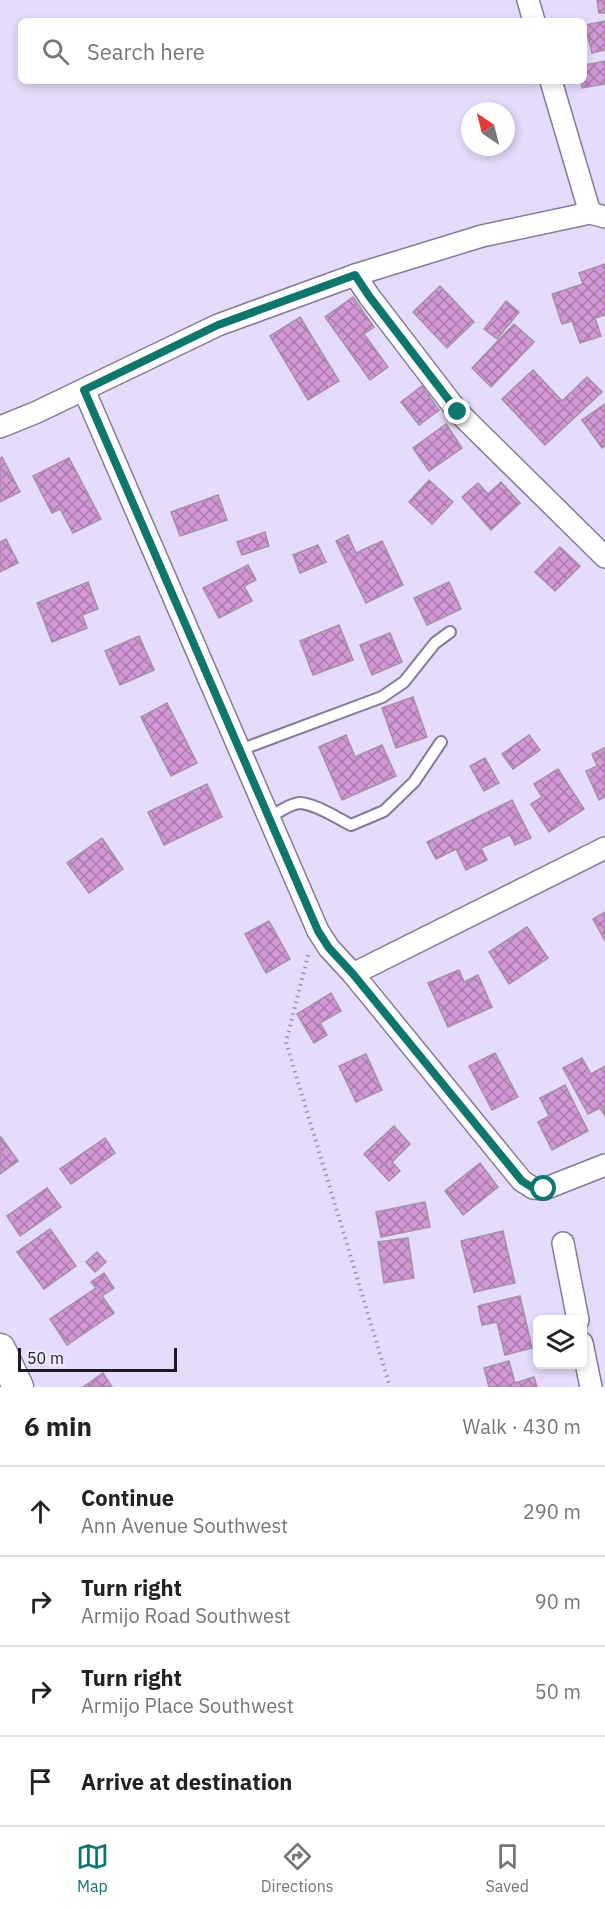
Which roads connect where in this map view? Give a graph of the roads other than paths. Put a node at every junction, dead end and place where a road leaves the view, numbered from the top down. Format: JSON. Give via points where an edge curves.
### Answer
{"nodes":[{"id":1,"x":528,"y":0,"type":"edge"},
{"id":2,"x":533,"y":18,"type":"edge"},
{"id":3,"x":552,"y":84,"type":"edge"},
{"id":4,"x":597,"y":215,"type":"edge"},
{"id":5,"x":355,"y":275,"type":"junction"},
{"id":6,"x":84,"y":390,"type":"junction"},
{"id":7,"x":0,"y":427,"type":"edge"},
{"id":8,"x":605,"y":557,"type":"edge"},
{"id":9,"x":450,"y":632,"type":"dead end"},
{"id":10,"x":441,"y":742,"type":"dead end"},
{"id":11,"x":240,"y":750,"type":"junction"},
{"id":12,"x":269,"y":818,"type":"junction"},
{"id":13,"x":605,"y":848,"type":"edge"},
{"id":14,"x":353,"y":974,"type":"junction"},
{"id":15,"x":605,"y":1165,"type":"edge"},
{"id":16,"x":563,"y":1243,"type":"dead end"},
{"id":17,"x":577,"y":1315,"type":"edge"},
{"id":18,"x":0,"y":1348,"type":"edge"},
{"id":19,"x":587,"y":1367,"type":"edge"},
{"id":20,"x":18,"y":1387,"type":"edge"},
{"id":21,"x":591,"y":1387,"type":"edge"}],
"edges":[{"from":1,"to":2,"type":"street"},
{"from":3,"to":4,"type":"street"},
{"from":4,"to":5,"type":"street","via":[[482,236]]},
{"from":5,"to":6,"type":"street","via":[[218,325]]},
{"from":5,"to":8,"type":"street","via":[[458,412]]},
{"from":6,"to":7,"type":"street"},
{"from":6,"to":11,"type":"street"},
{"from":9,"to":11,"type":"lane","via":[[435,643],[404,682],[382,697]]},
{"from":10,"to":12,"type":"lane","via":[[414,782],[384,811],[351,825],[319,808],[299,803]]},
{"from":11,"to":12,"type":"street"},
{"from":12,"to":14,"type":"street","via":[[315,925],[329,948]]},
{"from":13,"to":14,"type":"street"},
{"from":14,"to":15,"type":"street","via":[[522,1181],[544,1189]]},
{"from":16,"to":17,"type":"street"},
{"from":18,"to":20,"type":"street"},
{"from":19,"to":21,"type":"street"}]}
